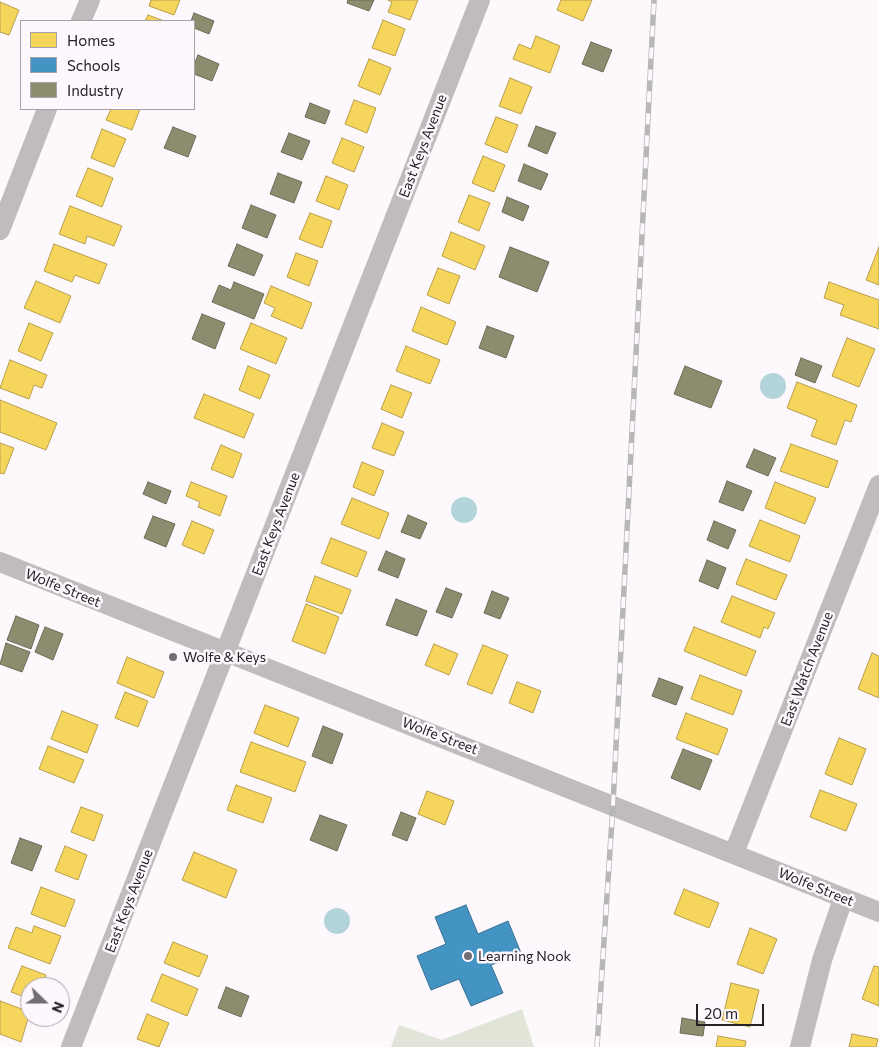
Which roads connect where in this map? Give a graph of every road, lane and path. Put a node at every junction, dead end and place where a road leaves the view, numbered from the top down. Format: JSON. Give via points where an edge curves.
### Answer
{"nodes":[{"id":1,"x":90,"y":0,"type":"edge"},
{"id":2,"x":480,"y":0,"type":"edge"},
{"id":3,"x":82,"y":20,"type":"edge"},
{"id":4,"x":47,"y":110,"type":"edge"},
{"id":5,"x":0,"y":230,"type":"edge"},
{"id":6,"x":879,"y":485,"type":"edge"},
{"id":7,"x":0,"y":562,"type":"edge"},
{"id":8,"x":225,"y":653,"type":"junction"},
{"id":9,"x":734,"y":853,"type":"junction"},
{"id":10,"x":843,"y":899,"type":"junction"},
{"id":11,"x":879,"y":912,"type":"edge"},
{"id":12,"x":72,"y":1047,"type":"edge"},
{"id":13,"x":800,"y":1047,"type":"edge"}],
"edges":[{"from":1,"to":3,"type":"street"},
{"from":2,"to":8,"type":"street","name":"East Keys Avenue"},
{"from":4,"to":5,"type":"street"},
{"from":6,"to":9,"type":"street","name":"East Watch Avenue"},
{"from":7,"to":8,"type":"street","name":"Wolfe Street"},
{"from":8,"to":9,"type":"street","name":"Wolfe Street"},
{"from":8,"to":12,"type":"street","name":"East Keys Avenue"},
{"from":9,"to":10,"type":"street","name":"Wolfe Street"},
{"from":10,"to":11,"type":"street","name":"Wolfe Street"},
{"from":10,"to":13,"type":"street","via":[[822,960]]}]}
